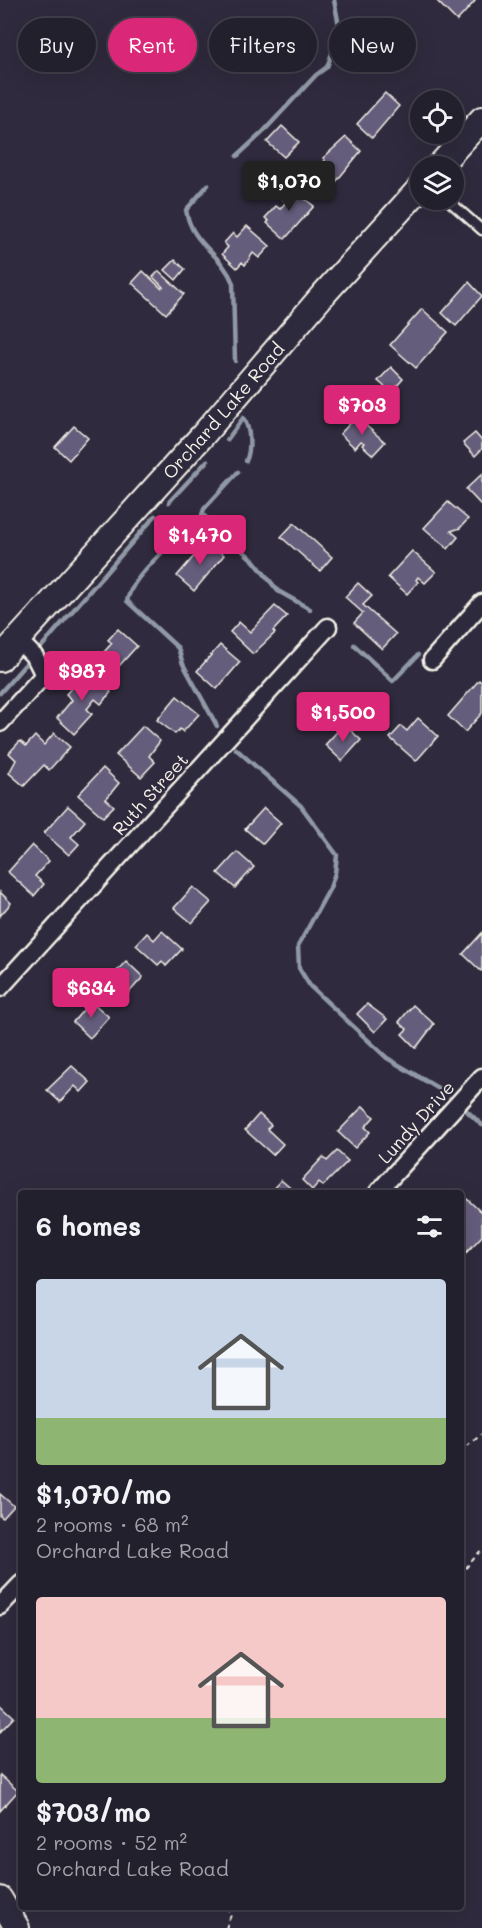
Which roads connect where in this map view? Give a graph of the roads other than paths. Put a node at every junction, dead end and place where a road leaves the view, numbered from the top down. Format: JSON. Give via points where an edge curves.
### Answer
{"nodes":[{"id":1,"x":482,"y":119,"type":"edge"},
{"id":2,"x":448,"y":156,"type":"edge"},
{"id":3,"x":410,"y":199,"type":"edge"},
{"id":4,"x":459,"y":210,"type":"edge"},
{"id":5,"x":482,"y":230,"type":"edge"},
{"id":6,"x":482,"y":603,"type":"edge"},
{"id":7,"x":328,"y":627,"type":"dead end"},
{"id":8,"x":17,"y":639,"type":"junction"},
{"id":9,"x":0,"y":659,"type":"edge"},
{"id":10,"x":432,"y":660,"type":"dead end"},
{"id":11,"x":0,"y":723,"type":"edge"},
{"id":12,"x":0,"y":988,"type":"edge"},
{"id":13,"x":482,"y":1077,"type":"edge"},
{"id":14,"x":380,"y":1190,"type":"edge"},
{"id":15,"x":18,"y":1587,"type":"edge"},
{"id":16,"x":0,"y":1606,"type":"edge"},
{"id":17,"x":0,"y":1899,"type":"edge"},
{"id":18,"x":17,"y":1928,"type":"edge"}],
"edges":[{"from":1,"to":2,"type":"main road"},
{"from":3,"to":8,"type":"main road","name":"Orchard Lake Road"},
{"from":4,"to":5,"type":"lane"},
{"from":6,"to":10,"type":"street"},
{"from":7,"to":12,"type":"street","name":"Ruth Street"},
{"from":8,"to":9,"type":"main road","name":"Orchard Lake Road"},
{"from":8,"to":11,"type":"street","via":[[35,657],[44,675]]},
{"from":13,"to":14,"type":"street","name":"Lundy Drive"},
{"from":15,"to":16,"type":"street"},
{"from":17,"to":18,"type":"main road"}]}
